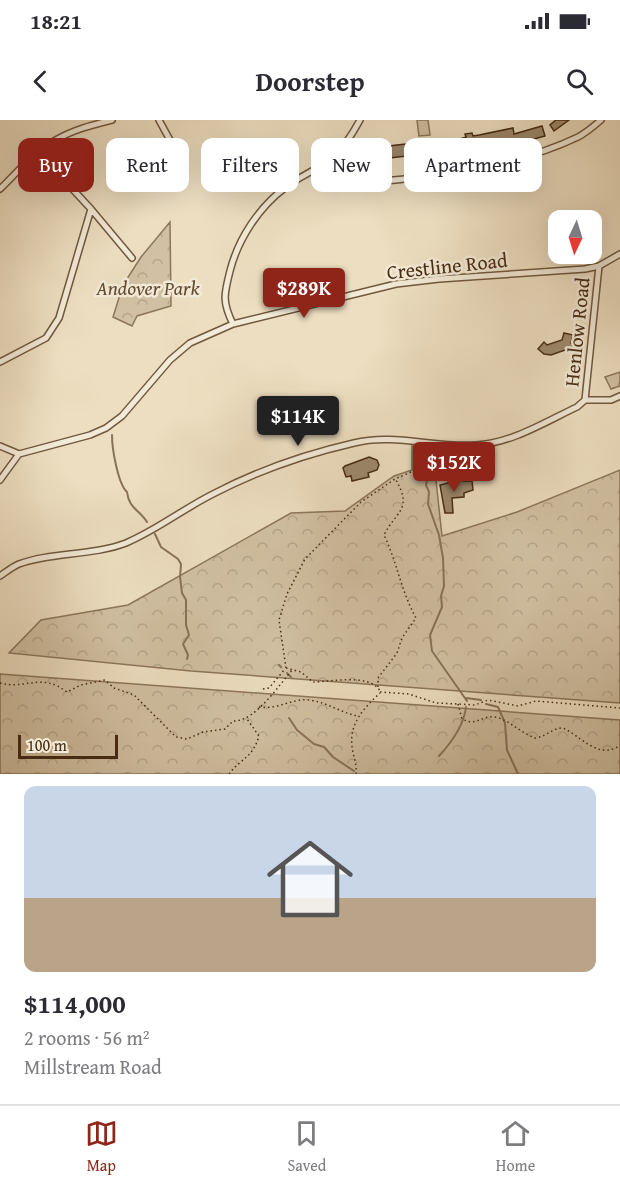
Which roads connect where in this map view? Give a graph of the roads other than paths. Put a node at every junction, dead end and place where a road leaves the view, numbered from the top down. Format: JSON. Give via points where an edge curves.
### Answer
{"nodes":[{"id":1,"x":112,"y":120,"type":"edge"},
{"id":2,"x":159,"y":120,"type":"edge"},
{"id":3,"x":360,"y":120,"type":"edge"},
{"id":4,"x":601,"y":120,"type":"edge"},
{"id":5,"x":59,"y":138,"type":"edge"},
{"id":6,"x":169,"y":138,"type":"edge"},
{"id":7,"x":348,"y":138,"type":"edge"},
{"id":8,"x":18,"y":171,"type":"edge"},
{"id":9,"x":311,"y":171,"type":"edge"},
{"id":10,"x":392,"y":180,"type":"edge"},
{"id":11,"x":0,"y":189,"type":"edge"},
{"id":12,"x":75,"y":192,"type":"edge"},
{"id":13,"x":91,"y":209,"type":"junction"},
{"id":14,"x":620,"y":255,"type":"edge"},
{"id":15,"x":132,"y":258,"type":"dead end"},
{"id":16,"x":599,"y":266,"type":"junction"},
{"id":17,"x":233,"y":324,"type":"junction"},
{"id":18,"x":0,"y":362,"type":"edge"},
{"id":19,"x":620,"y":396,"type":"edge"},
{"id":20,"x":585,"y":400,"type":"junction"},
{"id":21,"x":0,"y":446,"type":"edge"},
{"id":22,"x":474,"y":446,"type":"junction"},
{"id":23,"x":19,"y":454,"type":"junction"},
{"id":24,"x":439,"y":465,"type":"road end"},
{"id":25,"x":0,"y":480,"type":"edge"},
{"id":26,"x":0,"y":576,"type":"edge"}],
"edges":[{"from":1,"to":5,"type":"street"},
{"from":2,"to":6,"type":"street"},
{"from":3,"to":7,"type":"street"},
{"from":4,"to":10,"type":"street","via":[[581,135],[550,149],[438,175]]},
{"from":8,"to":11,"type":"street"},
{"from":9,"to":17,"type":"street","via":[[262,209],[242,238],[224,300]]},
{"from":12,"to":13,"type":"street"},
{"from":13,"to":15,"type":"street"},
{"from":13,"to":18,"type":"street","via":[[59,318],[46,338]]},
{"from":14,"to":16,"type":"street","name":"Crestline Road"},
{"from":16,"to":17,"type":"street","name":"Crestline Road","via":[[396,284]]},
{"from":16,"to":20,"type":"street","name":"Henlow Road"},
{"from":17,"to":23,"type":"street","name":"Crestline Road","via":[[190,343],[106,428]]},
{"from":19,"to":20,"type":"street"},
{"from":20,"to":22,"type":"street","via":[[522,433]]},
{"from":21,"to":23,"type":"street"},
{"from":22,"to":24,"type":"street","via":[[468,457]]},
{"from":22,"to":26,"type":"street","via":[[378,439],[339,447],[238,482],[125,543],[22,563]]},
{"from":23,"to":25,"type":"street"}]}
